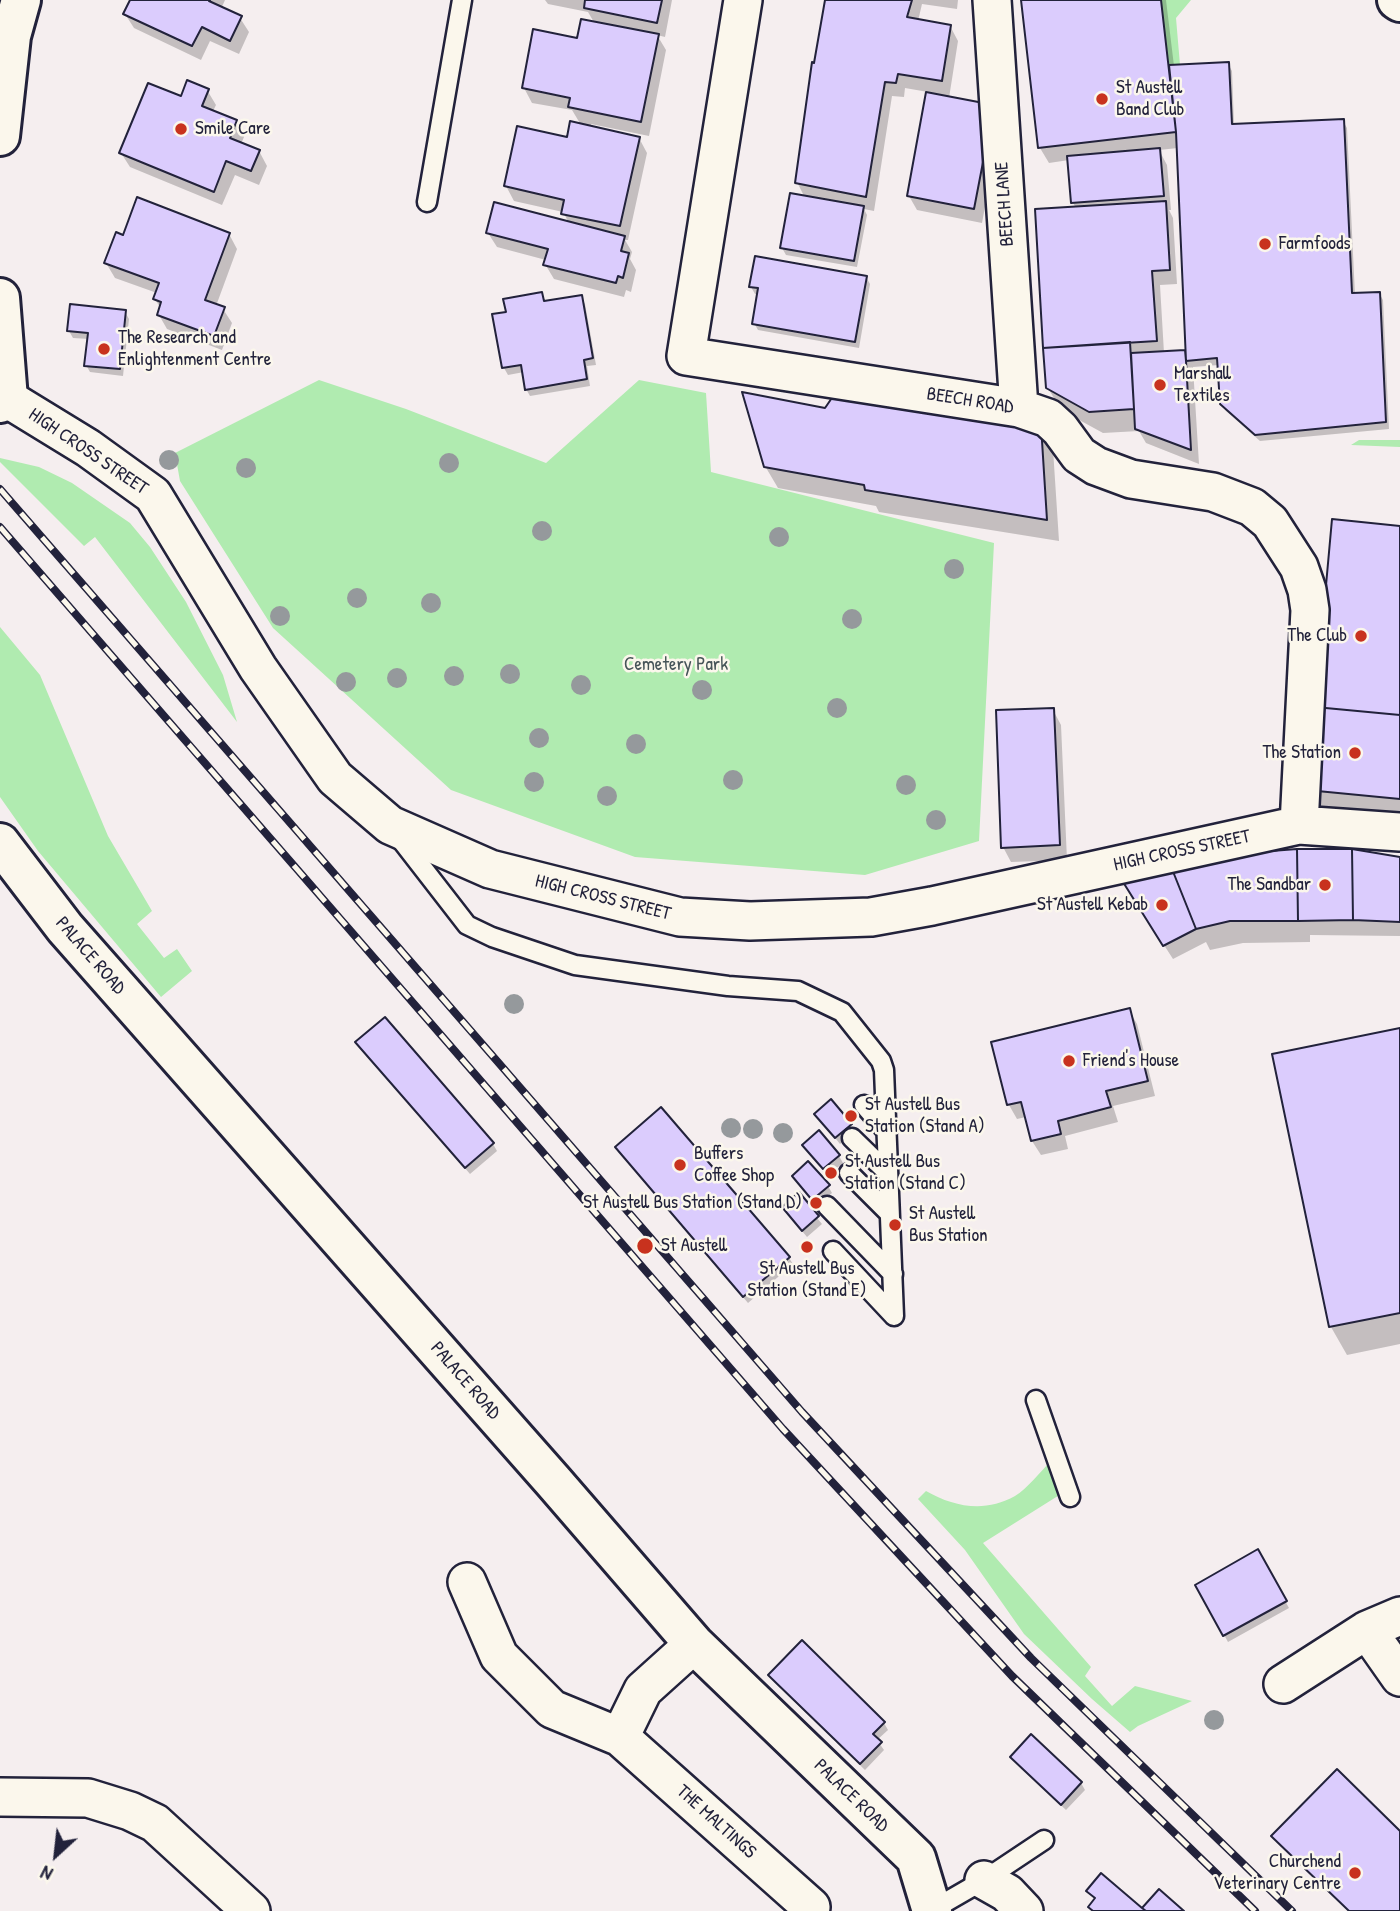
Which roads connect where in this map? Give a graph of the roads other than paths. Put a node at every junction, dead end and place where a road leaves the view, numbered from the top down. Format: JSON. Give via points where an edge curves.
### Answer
{"nodes":[{"id":1,"x":21,"y":0,"type":"edge"},
{"id":2,"x":462,"y":0,"type":"edge"},
{"id":3,"x":743,"y":0,"type":"edge"},
{"id":4,"x":992,"y":0,"type":"edge"},
{"id":5,"x":0,"y":136,"type":"edge"},
{"id":6,"x":427,"y":202,"type":"dead end"},
{"id":7,"x":0,"y":298,"type":"edge"},
{"id":8,"x":4,"y":401,"type":"edge"},
{"id":9,"x":1018,"y":408,"type":"junction"},
{"id":10,"x":390,"y":825,"type":"junction"},
{"id":11,"x":1298,"y":825,"type":"junction"},
{"id":12,"x":1400,"y":832,"type":"edge"},
{"id":13,"x":0,"y":843,"type":"edge"},
{"id":14,"x":864,"y":1105,"type":"dead end"},
{"id":15,"x":887,"y":1132,"type":"junction"},
{"id":16,"x":852,"y":1138,"type":"dead end"},
{"id":17,"x":849,"y":1173,"type":"dead end"},
{"id":18,"x":888,"y":1173,"type":"junction"},
{"id":19,"x":827,"y":1206,"type":"dead end"},
{"id":20,"x":889,"y":1213,"type":"junction"},
{"id":21,"x":833,"y":1251,"type":"dead end"},
{"id":22,"x":893,"y":1274,"type":"junction"},
{"id":23,"x":1035,"y":1400,"type":"dead end"},
{"id":24,"x":1070,"y":1497,"type":"dead end"},
{"id":25,"x":467,"y":1582,"type":"dead end"},
{"id":26,"x":1400,"y":1616,"type":"edge"},
{"id":27,"x":1367,"y":1630,"type":"junction"},
{"id":28,"x":694,"y":1644,"type":"junction"},
{"id":29,"x":1400,"y":1677,"type":"edge"},
{"id":30,"x":1283,"y":1684,"type":"dead end"},
{"id":31,"x":620,"y":1737,"type":"junction"},
{"id":32,"x":0,"y":1797,"type":"edge"},
{"id":33,"x":1044,"y":1840,"type":"dead end"},
{"id":34,"x":984,"y":1880,"type":"junction"},
{"id":35,"x":811,"y":1907,"type":"dead end"},
{"id":36,"x":251,"y":1911,"type":"edge"},
{"id":37,"x":932,"y":1911,"type":"edge"},
{"id":38,"x":1024,"y":1911,"type":"edge"}],
"edges":[{"from":1,"to":5,"type":"street","via":[[11,36]]},
{"from":2,"to":6,"type":"lane"},
{"from":3,"to":9,"type":"street","name":"BEECH ROAD","via":[[687,356]]},
{"from":4,"to":9,"type":"street","name":"BEECH LANE"},
{"from":7,"to":8,"type":"street"},
{"from":8,"to":10,"type":"street","name":"HIGH CROSS STREET","via":[[88,448],[153,495],[258,668],[335,778]]},
{"from":9,"to":11,"type":"street","name":"BEECH ROAD","via":[[1048,418],[1079,455],[1096,466],[1131,479],[1237,500],[1270,522],[1284,541],[1299,567],[1310,610]]},
{"from":10,"to":11,"type":"street","name":"HIGH CROSS STREET","via":[[490,869],[680,917],[750,921],[883,915]]},
{"from":10,"to":15,"type":"lane","via":[[467,925],[492,937],[575,965],[798,991],[842,1012],[881,1061]]},
{"from":11,"to":12,"type":"street","name":"HIGH CROSS STREET"},
{"from":13,"to":28,"type":"street","name":"PALACE ROAD","via":[[65,928]]},
{"from":14,"to":15,"type":"lane"},
{"from":15,"to":18,"type":"lane"},
{"from":16,"to":18,"type":"lane"},
{"from":17,"to":20,"type":"lane"},
{"from":18,"to":20,"type":"lane"},
{"from":19,"to":22,"type":"lane"},
{"from":20,"to":22,"type":"lane"},
{"from":21,"to":22,"type":"lane","via":[[894,1315]]},
{"from":23,"to":24,"type":"lane"},
{"from":25,"to":31,"type":"street","name":"THE MALTINGS","via":[[499,1656],[552,1709]]},
{"from":26,"to":27,"type":"street"},
{"from":27,"to":29,"type":"street"},
{"from":27,"to":30,"type":"street"},
{"from":28,"to":31,"type":"street","via":[[643,1690]]},
{"from":28,"to":37,"type":"street","name":"PALACE ROAD","via":[[916,1858]]},
{"from":31,"to":35,"type":"street","name":"THE MALTINGS"},
{"from":32,"to":36,"type":"street","via":[[88,1798],[130,1811],[155,1823]]},
{"from":33,"to":34,"type":"lane"},
{"from":34,"to":37,"type":"lane"},
{"from":34,"to":38,"type":"street","via":[[1007,1893]]}]}
